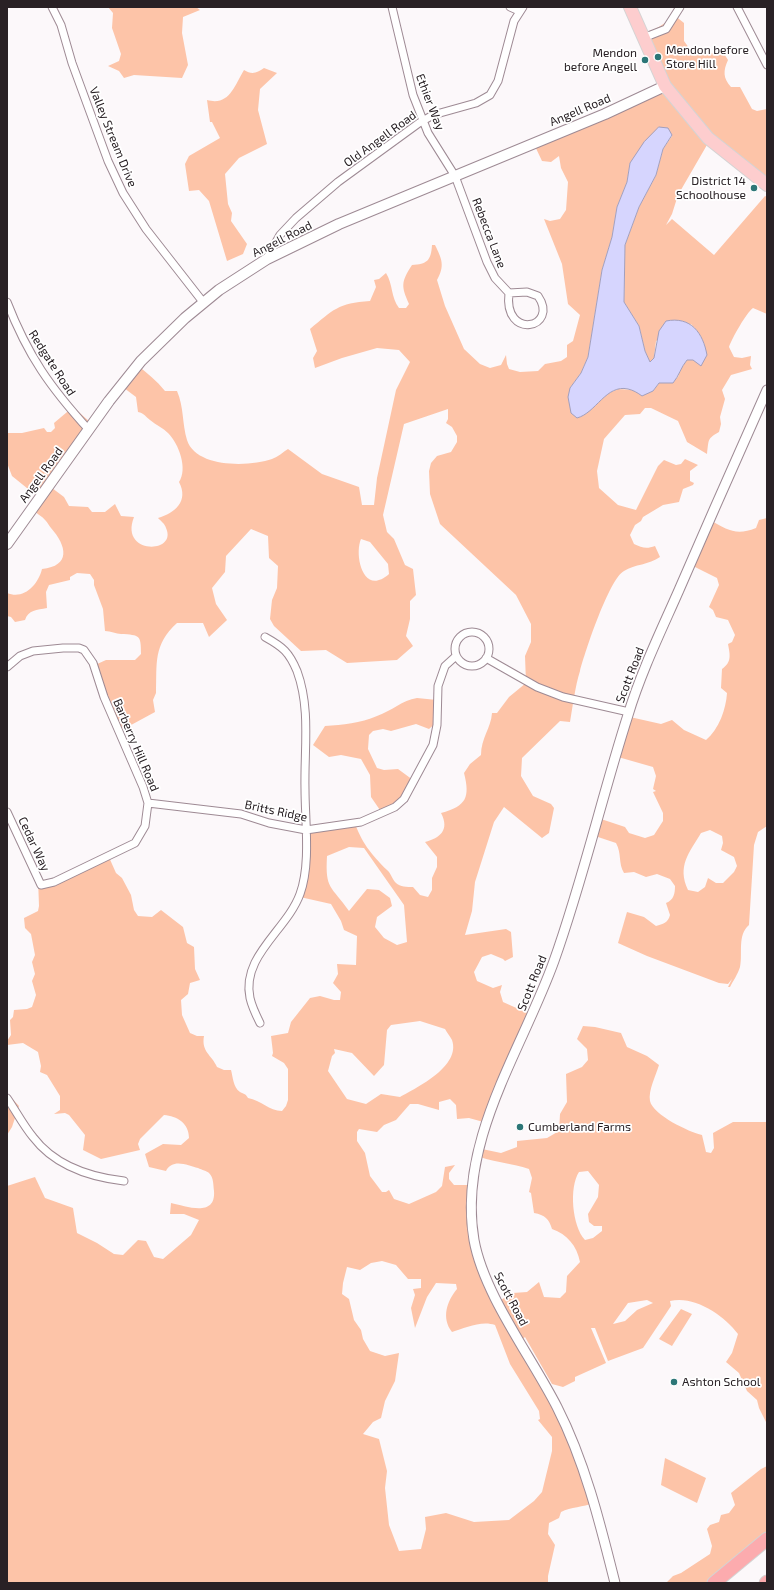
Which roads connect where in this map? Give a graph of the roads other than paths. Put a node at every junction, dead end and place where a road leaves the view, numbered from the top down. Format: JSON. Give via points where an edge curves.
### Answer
{"nodes":[{"id":1,"x":52,"y":7,"type":"edge"},
{"id":2,"x":392,"y":7,"type":"edge"},
{"id":3,"x":510,"y":7,"type":"edge"},
{"id":4,"x":630,"y":7,"type":"edge"},
{"id":5,"x":680,"y":7,"type":"edge"},
{"id":6,"x":736,"y":7,"type":"edge"},
{"id":7,"x":521,"y":9,"type":"edge"},
{"id":8,"x":643,"y":38,"type":"junction"},
{"id":9,"x":767,"y":65,"type":"edge"},
{"id":10,"x":665,"y":86,"type":"junction"},
{"id":11,"x":424,"y":120,"type":"junction"},
{"id":12,"x":455,"y":176,"type":"junction"},
{"id":13,"x":767,"y":185,"type":"edge"},
{"id":14,"x":266,"y":259,"type":"junction"},
{"id":15,"x":509,"y":293,"type":"junction"},
{"id":16,"x":7,"y":302,"type":"edge"},
{"id":17,"x":204,"y":302,"type":"junction"},
{"id":18,"x":767,"y":390,"type":"edge"},
{"id":19,"x":89,"y":430,"type":"junction"},
{"id":20,"x":7,"y":544,"type":"edge"},
{"id":21,"x":265,"y":637,"type":"dead end"},
{"id":22,"x":456,"y":656,"type":"junction"},
{"id":23,"x":486,"y":658,"type":"junction"},
{"id":24,"x":7,"y":667,"type":"edge"},
{"id":25,"x":629,"y":712,"type":"junction"},
{"id":26,"x":148,"y":803,"type":"junction"},
{"id":27,"x":7,"y":812,"type":"edge"},
{"id":28,"x":306,"y":830,"type":"junction"},
{"id":29,"x":41,"y":885,"type":"joint"},
{"id":30,"x":260,"y":1023,"type":"dead end"},
{"id":31,"x":7,"y":1098,"type":"edge"},
{"id":32,"x":124,"y":1181,"type":"dead end"},
{"id":33,"x":767,"y":1539,"type":"edge"},
{"id":34,"x":615,"y":1583,"type":"edge"},
{"id":35,"x":714,"y":1583,"type":"edge"}],
"edges":[{"from":1,"to":17,"type":"street","name":"Valley Stream Drive","via":[[61,25],[72,63],[108,161],[123,193],[146,229]]},
{"from":2,"to":11,"type":"street","name":"Ethier Way","via":[[412,95]]},
{"from":3,"to":7,"type":"street"},
{"from":4,"to":8,"type":"main road"},
{"from":5,"to":8,"type":"street","via":[[666,29]]},
{"from":6,"to":9,"type":"street"},
{"from":7,"to":11,"type":"street","name":"Old Angell Road","via":[[514,21],[498,81],[490,95],[476,103]]},
{"from":8,"to":10,"type":"main road"},
{"from":10,"to":12,"type":"main road","name":"Angell Road","via":[[605,114]]},
{"from":10,"to":13,"type":"main road","via":[[708,138]]},
{"from":11,"to":12,"type":"street","name":"Ethier Way","via":[[428,133]]},
{"from":11,"to":14,"type":"street","name":"Old Angell Road","via":[[338,182],[296,218],[280,235]]},
{"from":12,"to":14,"type":"main road","name":"Angell Road","via":[[339,224]]},
{"from":12,"to":15,"type":"street","name":"Rebecca Lane","via":[[487,262]]},
{"from":14,"to":17,"type":"main road","name":"Angell Road"},
{"from":15,"to":15,"type":"street","via":[[509,307],[517,323],[534,324],[542,318],[543,306],[535,293]]},
{"from":16,"to":19,"type":"street","name":"Redgate Road","via":[[35,362],[59,396]]},
{"from":17,"to":19,"type":"main road","name":"Angell Road","via":[[141,360]]},
{"from":18,"to":25,"type":"street","name":"Scott Road","via":[[649,658]]},
{"from":19,"to":20,"type":"main road","name":"Angell Road"},
{"from":21,"to":28,"type":"street","via":[[284,647],[302,688],[306,722]]},
{"from":22,"to":23,"type":"street","via":[[461,662],[474,666]]},
{"from":22,"to":23,"type":"street","via":[[456,641],[468,632],[483,636],[488,643]]},
{"from":22,"to":28,"type":"street","name":"Britts Ridge","via":[[445,666],[438,686],[437,725],[433,745],[404,799],[395,807],[361,822]]},
{"from":23,"to":25,"type":"street","via":[[537,687],[563,697]]},
{"from":24,"to":26,"type":"street","name":"Barberry Hill Road","via":[[20,656],[32,651],[63,648],[84,650],[93,663],[104,697]]},
{"from":25,"to":34,"type":"street","name":"Scott Road","via":[[554,961],[484,1131],[474,1166],[471,1207],[474,1240],[482,1268],[572,1440],[600,1526]]},
{"from":26,"to":28,"type":"street","name":"Britts Ridge","via":[[241,814],[269,823]]},
{"from":26,"to":29,"type":"street","name":"Barberry Hill Road","via":[[145,826],[135,843],[54,882]]},
{"from":27,"to":29,"type":"street","name":"Cedar Way"},
{"from":28,"to":30,"type":"street","via":[[305,863],[300,895],[286,921],[265,945],[255,962],[250,996]]},
{"from":31,"to":32,"type":"street","via":[[33,1137],[43,1149],[57,1159],[74,1170],[95,1177]]},
{"from":33,"to":35,"type":"highway"}]}
